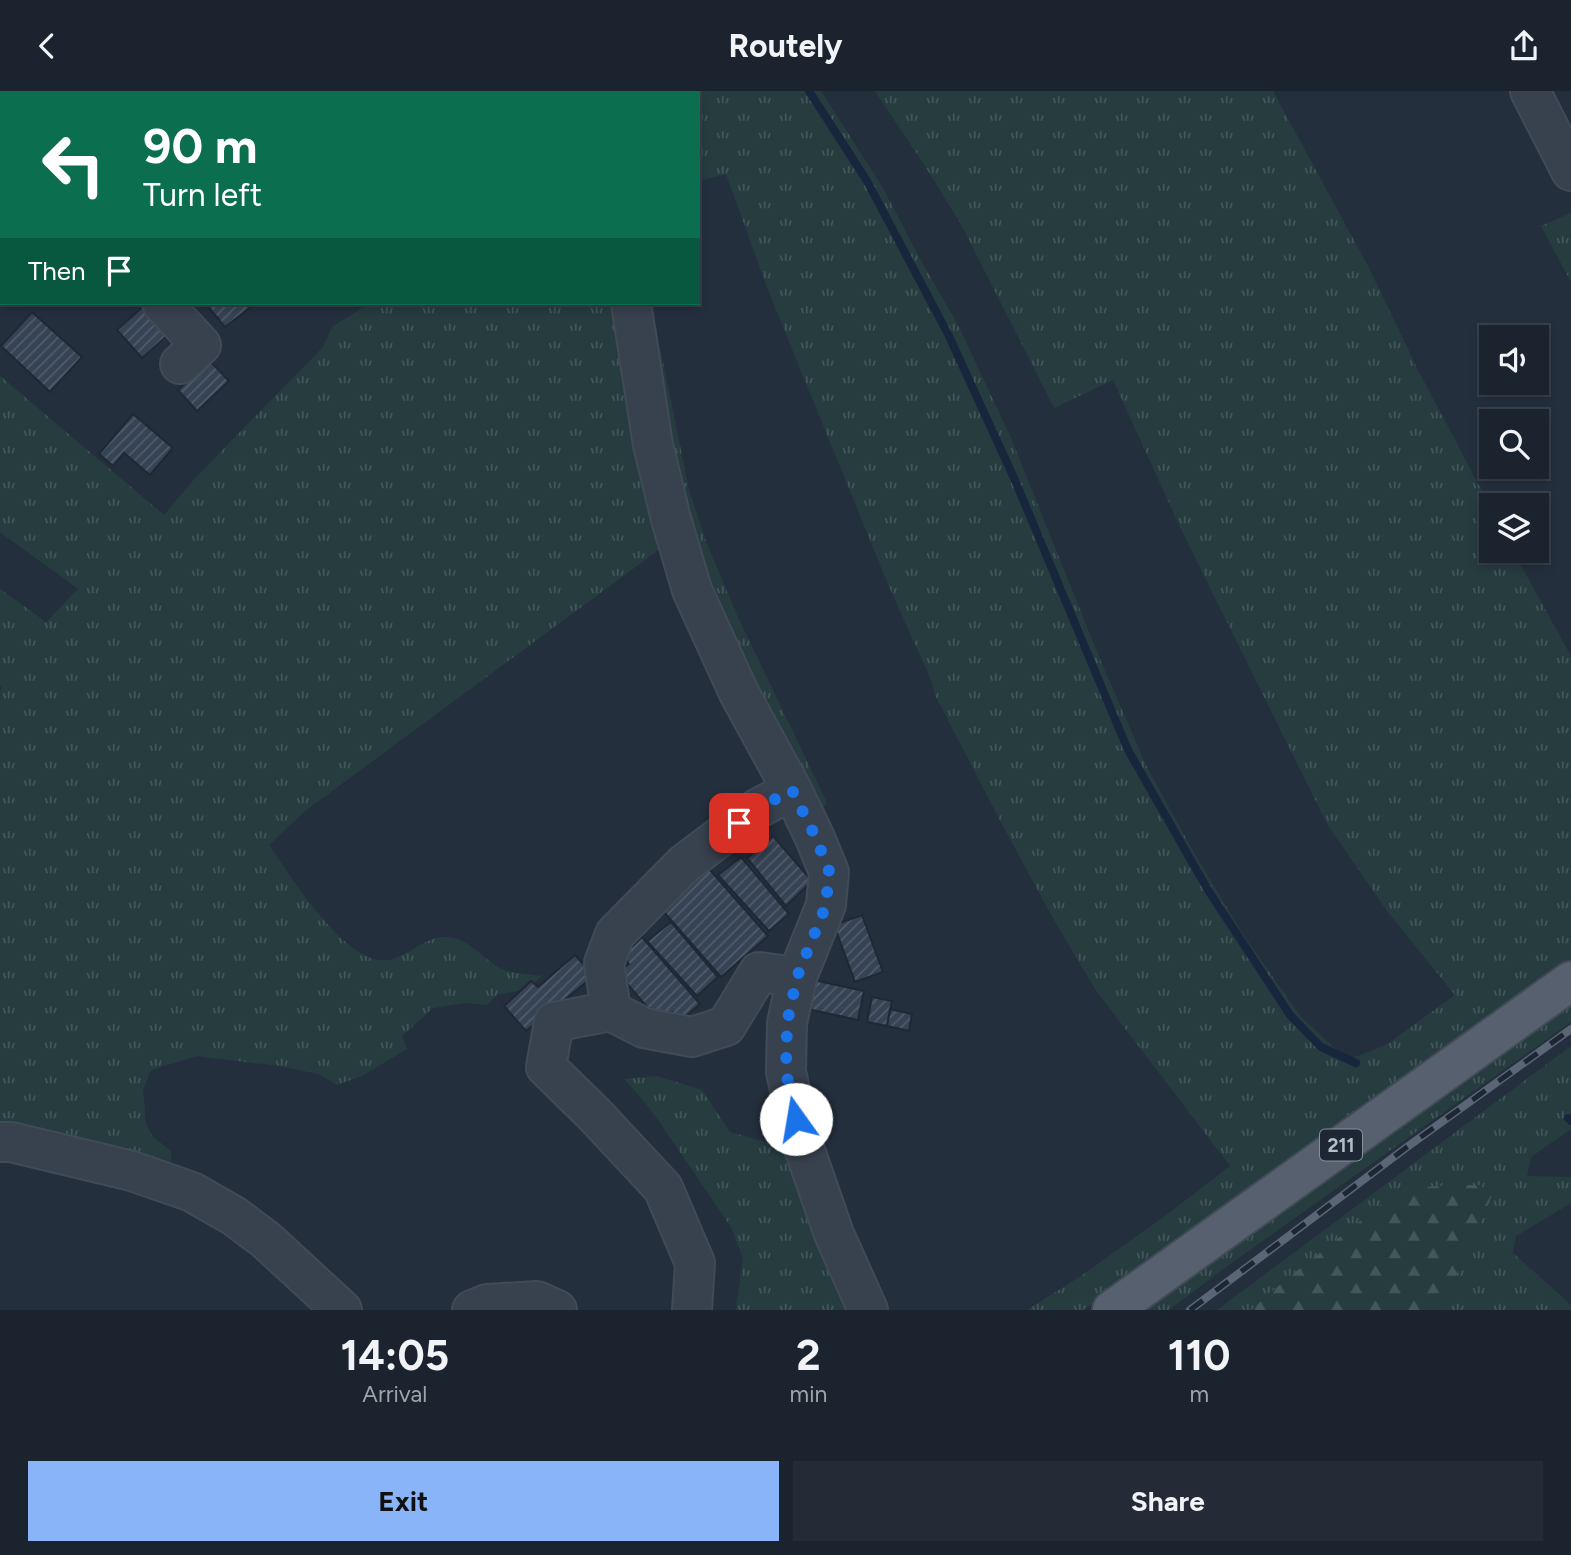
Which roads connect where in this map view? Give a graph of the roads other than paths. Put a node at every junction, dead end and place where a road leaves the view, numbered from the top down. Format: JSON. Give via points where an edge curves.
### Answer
{"nodes":[{"id":1,"x":1531,"y":91,"type":"edge"},
{"id":2,"x":1571,"y":171,"type":"edge"},
{"id":3,"x":164,"y":305,"type":"edge"},
{"id":4,"x":631,"y":305,"type":"edge"},
{"id":5,"x":180,"y":364,"type":"dead end"},
{"id":6,"x":792,"y":790,"type":"junction"},
{"id":7,"x":797,"y":977,"type":"junction"},
{"id":8,"x":1571,"y":981,"type":"edge"},
{"id":9,"x":611,"y":1011,"type":"junction"},
{"id":10,"x":0,"y":1142,"type":"edge"},
{"id":11,"x":342,"y":1310,"type":"edge"},
{"id":12,"x":472,"y":1310,"type":"edge"},
{"id":13,"x":557,"y":1310,"type":"edge"},
{"id":14,"x":692,"y":1310,"type":"edge"},
{"id":15,"x":868,"y":1310,"type":"edge"},
{"id":16,"x":1112,"y":1310,"type":"edge"}],
"edges":[{"from":1,"to":2,"type":"street"},
{"from":3,"to":5,"type":"street","via":[[201,345]]},
{"from":4,"to":6,"type":"street","via":[[653,445],[692,590],[739,693]]},
{"from":6,"to":7,"type":"street","via":[[829,871],[826,905]]},
{"from":6,"to":9,"type":"street","via":[[757,809],[684,864],[615,934],[604,963]]},
{"from":7,"to":9,"type":"street","via":[[759,972],[726,1026],[692,1037],[644,1028]]},
{"from":7,"to":15,"type":"street","via":[[787,1023],[786,1072],[802,1142],[834,1234]]},
{"from":8,"to":16,"type":"main road","number":"211"},
{"from":9,"to":14,"type":"street","via":[[554,1022],[546,1067],[663,1188],[695,1263]]},
{"from":10,"to":11,"type":"street","via":[[132,1171],[192,1192],[266,1240]]},
{"from":12,"to":13,"type":"street","via":[[487,1304],[537,1301]]}]}
